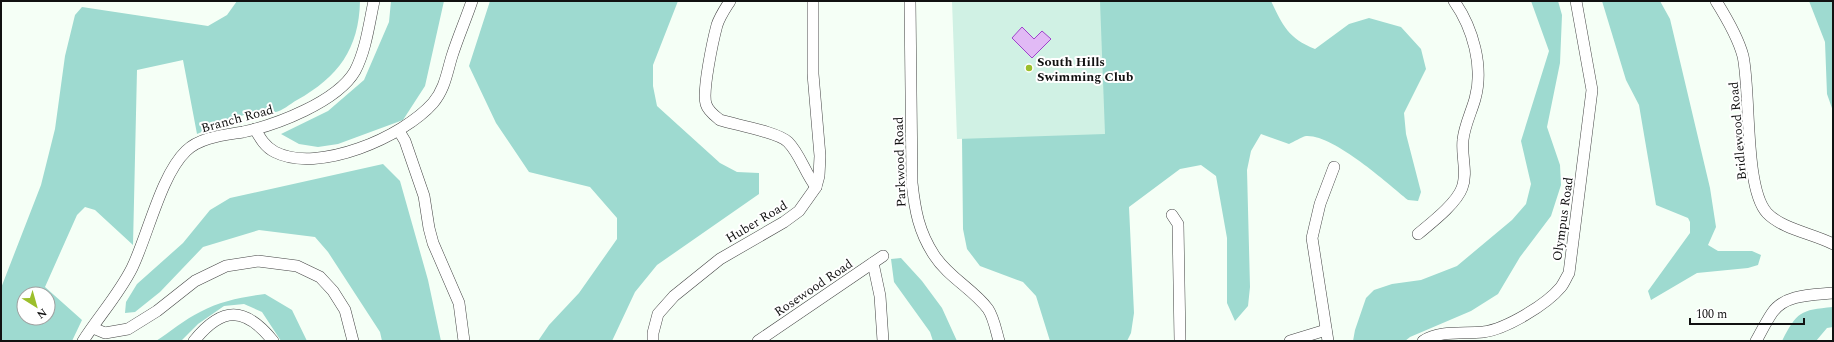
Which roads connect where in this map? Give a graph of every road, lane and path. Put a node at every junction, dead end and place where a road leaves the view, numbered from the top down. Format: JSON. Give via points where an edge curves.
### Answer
{"nodes":[{"id":1,"x":374,"y":1,"type":"edge"},
{"id":2,"x":472,"y":1,"type":"edge"},
{"id":3,"x":730,"y":1,"type":"edge"},
{"id":4,"x":813,"y":1,"type":"edge"},
{"id":5,"x":910,"y":1,"type":"edge"},
{"id":6,"x":1454,"y":1,"type":"edge"},
{"id":7,"x":1576,"y":1,"type":"edge"},
{"id":8,"x":1716,"y":1,"type":"edge"},
{"id":9,"x":255,"y":129,"type":"junction"},
{"id":10,"x":399,"y":131,"type":"junction"},
{"id":11,"x":1334,"y":167,"type":"dead end"},
{"id":12,"x":816,"y":187,"type":"junction"},
{"id":13,"x":1172,"y":215,"type":"dead end"},
{"id":14,"x":1418,"y":234,"type":"dead end"},
{"id":15,"x":1833,"y":244,"type":"edge"},
{"id":16,"x":883,"y":256,"type":"dead end"},
{"id":17,"x":873,"y":263,"type":"junction"},
{"id":18,"x":1833,"y":292,"type":"edge"},
{"id":19,"x":93,"y":328,"type":"junction"},
{"id":20,"x":1326,"y":330,"type":"junction"},
{"id":21,"x":83,"y":341,"type":"edge"},
{"id":22,"x":194,"y":341,"type":"edge"},
{"id":23,"x":273,"y":341,"type":"edge"},
{"id":24,"x":353,"y":341,"type":"edge"},
{"id":25,"x":464,"y":341,"type":"edge"},
{"id":26,"x":653,"y":341,"type":"edge"},
{"id":27,"x":758,"y":341,"type":"edge"},
{"id":28,"x":883,"y":341,"type":"edge"},
{"id":29,"x":999,"y":341,"type":"edge"},
{"id":30,"x":1180,"y":341,"type":"edge"},
{"id":31,"x":1290,"y":341,"type":"edge"},
{"id":32,"x":1328,"y":341,"type":"edge"},
{"id":33,"x":1423,"y":341,"type":"edge"},
{"id":34,"x":1756,"y":341,"type":"edge"}],
"edges":[{"from":1,"to":9,"type":"street","name":"Branch Road","via":[[362,55],[354,72],[339,89],[300,113]]},
{"from":2,"to":10,"type":"street","via":[[439,94],[432,104]]},
{"from":3,"to":12,"type":"street","via":[[717,25],[705,89],[706,104],[720,120],[775,134],[787,141]]},
{"from":4,"to":12,"type":"street","name":"Huber Road","via":[[813,74],[820,156]]},
{"from":5,"to":29,"type":"street","name":"Parkwood Road","via":[[912,183],[915,212],[922,233],[935,256],[988,310]]},
{"from":6,"to":14,"type":"street","via":[[1473,39],[1478,70],[1476,97],[1463,138],[1461,154],[1465,174],[1462,189],[1452,202]]},
{"from":7,"to":33,"type":"street","name":"Olympus Road","via":[[1592,90],[1569,274],[1561,287],[1551,296],[1517,321],[1504,327],[1484,332],[1442,334]]},
{"from":8,"to":15,"type":"street","name":"Bridlewood Road","via":[[1734,33],[1742,54],[1748,88],[1750,146],[1759,200],[1767,213],[1779,222]]},
{"from":9,"to":10,"type":"street","via":[[262,142],[274,152],[294,158],[313,159],[341,154]]},
{"from":9,"to":19,"type":"street","name":"Branch Road","via":[[199,142],[187,150],[176,163],[131,269]]},
{"from":10,"to":25,"type":"street","via":[[405,141],[424,196],[433,243],[459,303]]},
{"from":11,"to":20,"type":"street","via":[[1320,204],[1312,238]]},
{"from":12,"to":26,"type":"street","name":"Huber Road","via":[[799,211],[720,259],[674,296],[658,314]]},
{"from":13,"to":30,"type":"street","via":[[1178,224]]},
{"from":16,"to":17,"type":"street","name":"Rosewood Road"},
{"from":17,"to":27,"type":"street","name":"Rosewood Road"},
{"from":17,"to":28,"type":"street","via":[[880,296]]},
{"from":18,"to":34,"type":"street","via":[[1784,302],[1773,312]]},
{"from":19,"to":21,"type":"street","name":"Branch Road"},
{"from":19,"to":24,"type":"street","via":[[105,333],[128,329],[157,311],[195,281],[226,266],[258,262],[297,266],[320,277],[345,310]]},
{"from":20,"to":31,"type":"street"},
{"from":20,"to":32,"type":"street"},
{"from":22,"to":23,"type":"street","via":[[215,320],[241,314],[262,327]]}]}
